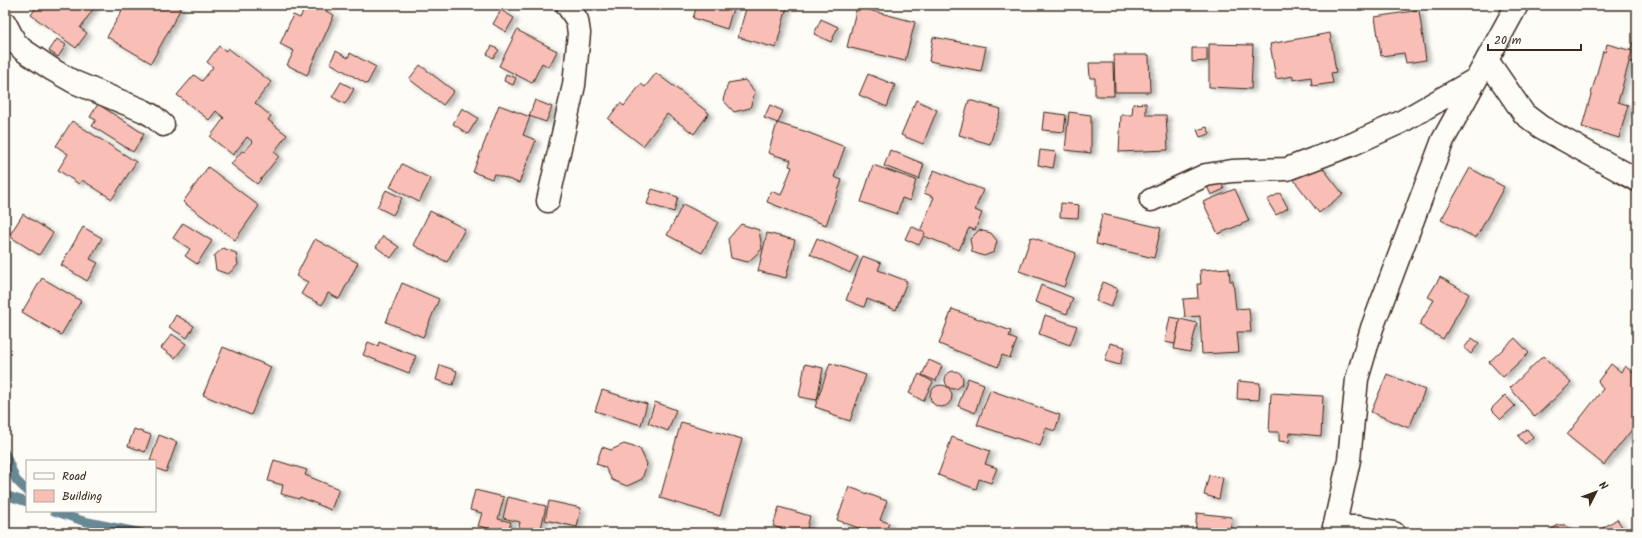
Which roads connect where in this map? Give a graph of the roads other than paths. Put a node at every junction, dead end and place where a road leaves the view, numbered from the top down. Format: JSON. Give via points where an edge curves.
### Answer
{"nodes":[{"id":1,"x":567,"y":5,"type":"edge"},
{"id":2,"x":1517,"y":5,"type":"edge"},
{"id":3,"x":5,"y":23,"type":"edge"},
{"id":4,"x":1487,"y":60,"type":"junction"},
{"id":5,"x":1476,"y":79,"type":"junction"},
{"id":6,"x":162,"y":125,"type":"dead end"},
{"id":7,"x":1637,"y":180,"type":"edge"},
{"id":8,"x":1151,"y":200,"type":"dead end"},
{"id":9,"x":548,"y":201,"type":"dead end"},
{"id":10,"x":1334,"y":530,"type":"edge"},
{"id":11,"x":1394,"y":533,"type":"edge"}],
"edges":[{"from":1,"to":9,"type":"street","via":[[577,20],[579,33],[574,85]]},
{"from":2,"to":4,"type":"street"},
{"from":3,"to":6,"type":"street","via":[[23,50],[47,66],[74,82],[144,110]]},
{"from":4,"to":5,"type":"street"},
{"from":4,"to":7,"type":"street","via":[[1524,114],[1541,127]]},
{"from":5,"to":8,"type":"street","via":[[1401,122],[1353,144],[1294,166],[1206,175]]},
{"from":5,"to":10,"type":"street","via":[[1443,140],[1372,328],[1357,379],[1348,460]]},
{"from":10,"to":11,"type":"street","via":[[1358,527]]}]}
